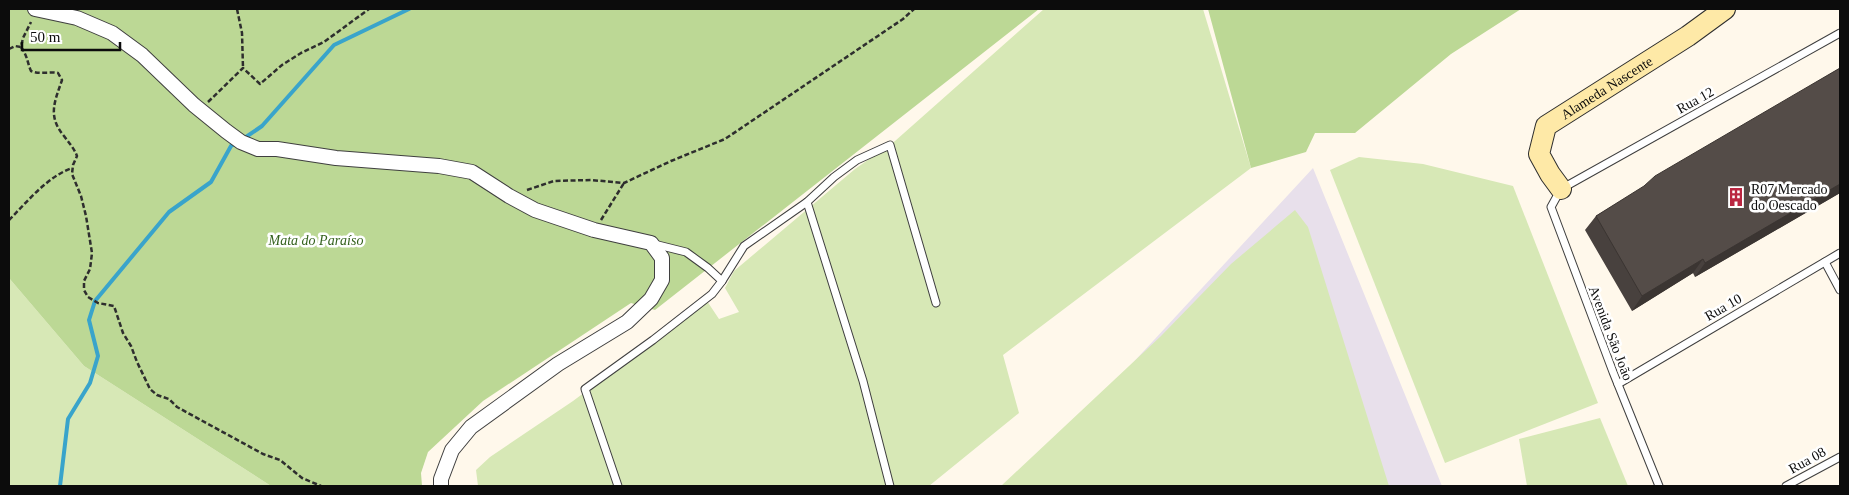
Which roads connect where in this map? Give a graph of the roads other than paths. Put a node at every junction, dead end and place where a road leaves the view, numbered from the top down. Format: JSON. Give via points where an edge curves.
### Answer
{"nodes":[{"id":1,"x":37,"y":9,"type":"edge"},
{"id":2,"x":1725,"y":9,"type":"edge"},
{"id":3,"x":1840,"y":33,"type":"edge"},
{"id":4,"x":1561,"y":189,"type":"junction"},
{"id":5,"x":807,"y":202,"type":"junction"},
{"id":6,"x":651,"y":243,"type":"junction"},
{"id":7,"x":1840,"y":253,"type":"edge"},
{"id":8,"x":1824,"y":262,"type":"junction"},
{"id":9,"x":722,"y":281,"type":"junction"},
{"id":10,"x":1840,"y":290,"type":"edge"},
{"id":11,"x":936,"y":303,"type":"dead end"},
{"id":12,"x":1618,"y":384,"type":"junction"},
{"id":13,"x":1840,"y":456,"type":"edge"},
{"id":14,"x":441,"y":486,"type":"edge"},
{"id":15,"x":618,"y":486,"type":"edge"},
{"id":16,"x":890,"y":486,"type":"edge"},
{"id":17,"x":1659,"y":486,"type":"edge"},
{"id":18,"x":1786,"y":486,"type":"edge"}],
"edges":[{"from":1,"to":6,"type":"street","via":[[77,18],[112,33],[142,55],[200,110],[239,140],[258,149],[472,172],[535,210],[594,230]]},
{"from":2,"to":4,"type":"street","name":"Alameda Nascente","via":[[1546,126],[1539,154]]},
{"from":3,"to":4,"type":"lane","name":"Rua 12"},
{"from":4,"to":12,"type":"lane","name":"Avenida São João","via":[[1551,207]]},
{"from":5,"to":9,"type":"lane","via":[[744,246]]},
{"from":5,"to":11,"type":"lane","via":[[857,160],[890,145]]},
{"from":5,"to":16,"type":"lane","via":[[863,382]]},
{"from":6,"to":9,"type":"lane","via":[[686,252]]},
{"from":6,"to":14,"type":"street","via":[[662,258],[662,280],[651,299],[627,322],[558,364],[471,427],[452,450]]},
{"from":7,"to":8,"type":"lane","name":"Rua 10"},
{"from":8,"to":10,"type":"lane"},
{"from":8,"to":12,"type":"lane","name":"Rua 10"},
{"from":9,"to":15,"type":"lane","via":[[712,294],[586,389]]},
{"from":12,"to":17,"type":"lane","name":"Avenida São João"},
{"from":13,"to":18,"type":"lane","name":"Rua 08"}]}
